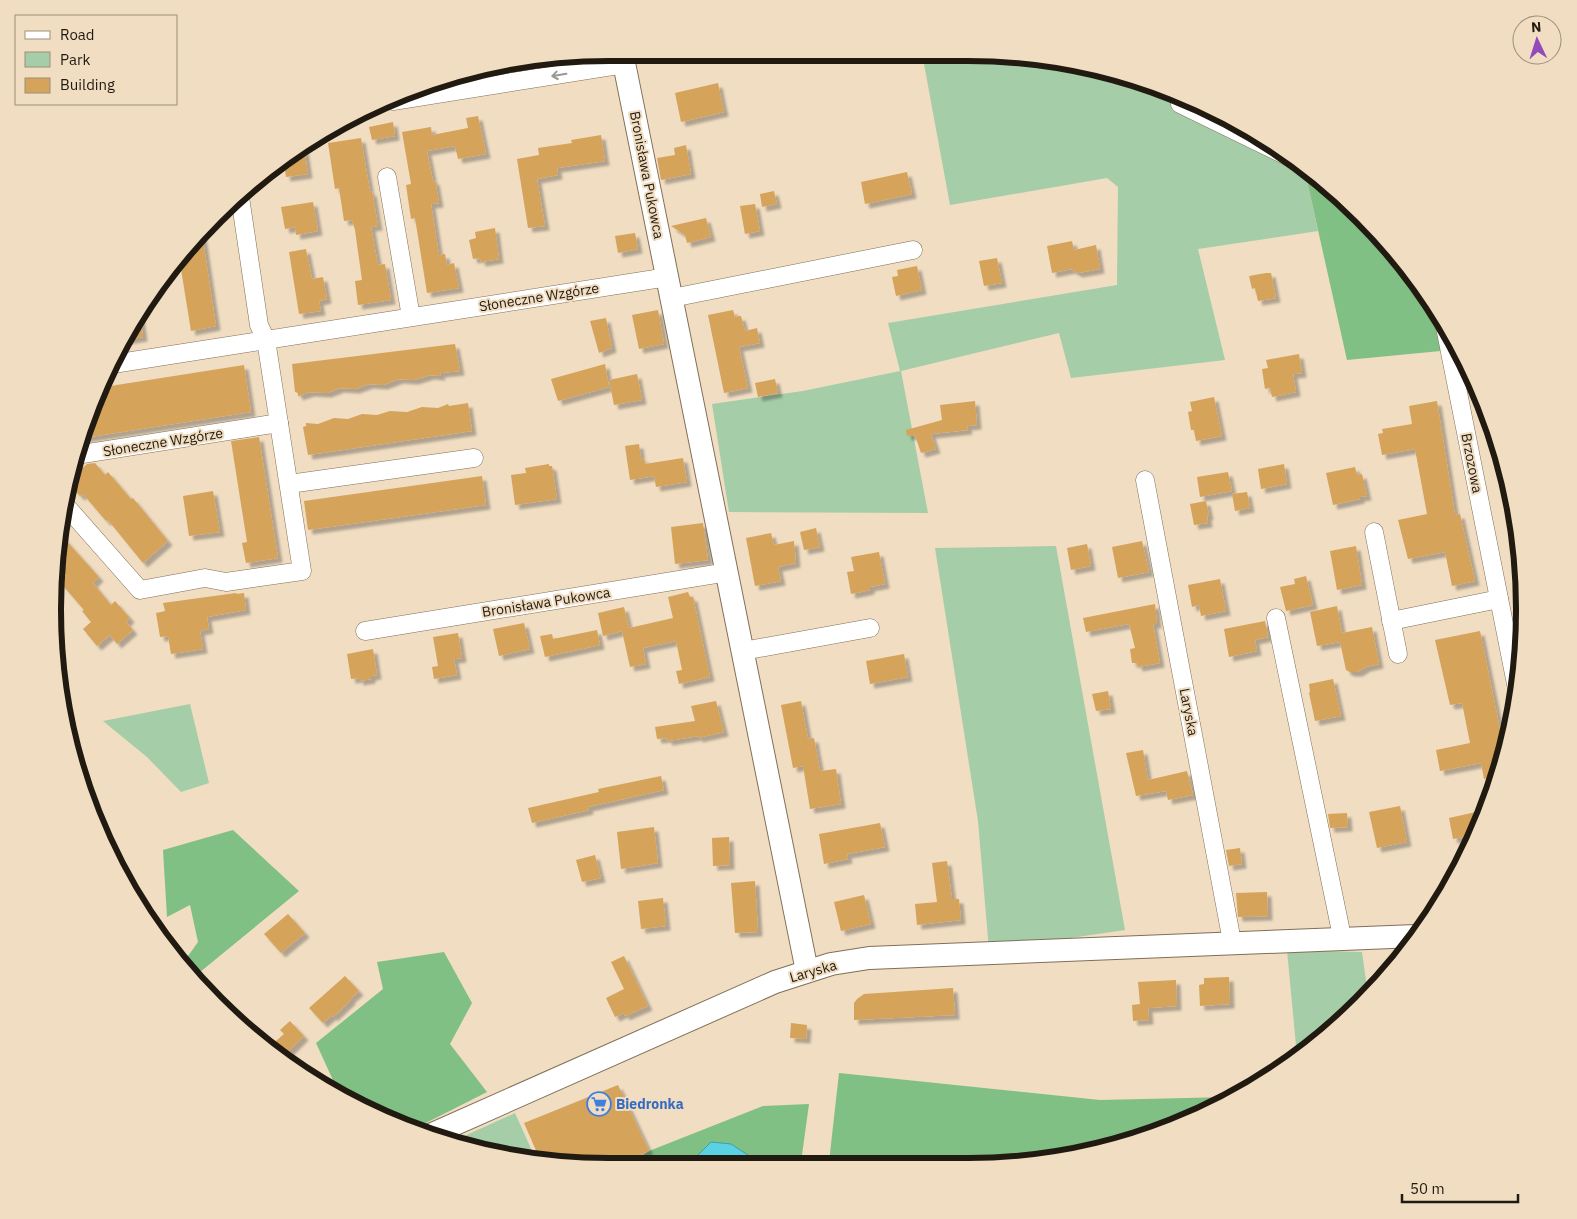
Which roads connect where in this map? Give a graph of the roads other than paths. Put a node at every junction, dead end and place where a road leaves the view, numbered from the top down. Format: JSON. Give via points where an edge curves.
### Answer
{"nodes":[{"id":1,"x":608,"y":61,"type":"edge"},
{"id":2,"x":625,"y":61,"type":"edge"},
{"id":3,"x":416,"y":97,"type":"edge"},
{"id":4,"x":1191,"y":110,"type":"edge"},
{"id":5,"x":1223,"y":125,"type":"edge"},
{"id":6,"x":387,"y":177,"type":"dead end"},
{"id":7,"x":241,"y":204,"type":"edge"},
{"id":8,"x":913,"y":250,"type":"dead end"},
{"id":9,"x":670,"y":288,"type":"junction"},
{"id":10,"x":411,"y":317,"type":"junction"},
{"id":11,"x":266,"y":340,"type":"junction"},
{"id":12,"x":1449,"y":349,"type":"edge"},
{"id":13,"x":120,"y":363,"type":"edge"},
{"id":14,"x":279,"y":423,"type":"junction"},
{"id":15,"x":84,"y":454,"type":"edge"},
{"id":16,"x":474,"y":458,"type":"dead end"},
{"id":17,"x":1145,"y":480,"type":"dead end"},
{"id":18,"x":288,"y":484,"type":"junction"},
{"id":19,"x":71,"y":511,"type":"edge"},
{"id":20,"x":1374,"y":532,"type":"dead end"},
{"id":21,"x":728,"y":572,"type":"junction"},
{"id":22,"x":1499,"y":599,"type":"junction"},
{"id":23,"x":1276,"y":618,"type":"dead end"},
{"id":24,"x":1391,"y":621,"type":"junction"},
{"id":25,"x":870,"y":628,"type":"dead end"},
{"id":26,"x":365,"y":631,"type":"dead end"},
{"id":27,"x":744,"y":651,"type":"junction"},
{"id":28,"x":1398,"y":654,"type":"dead end"},
{"id":29,"x":1513,"y":667,"type":"edge"},
{"id":30,"x":1407,"y":936,"type":"edge"},
{"id":31,"x":1340,"y":940,"type":"junction"},
{"id":32,"x":1231,"y":944,"type":"junction"},
{"id":33,"x":807,"y":971,"type":"junction"},
{"id":34,"x":439,"y":1131,"type":"edge"}],
"edges":[{"from":1,"to":3,"type":"street","one_way":true},
{"from":2,"to":9,"type":"street","name":"Bronisława Pukowca"},
{"from":4,"to":5,"type":"street"},
{"from":6,"to":10,"type":"street"},
{"from":7,"to":11,"type":"street","via":[[259,325]]},
{"from":8,"to":9,"type":"street"},
{"from":9,"to":10,"type":"street","name":"Słoneczne Wzgórze"},
{"from":9,"to":21,"type":"street","name":"Bronisława Pukowca"},
{"from":10,"to":11,"type":"street","name":"Słoneczne Wzgórze"},
{"from":11,"to":13,"type":"street","name":"Słoneczne Wzgórze"},
{"from":11,"to":14,"type":"street"},
{"from":12,"to":22,"type":"street","name":"Brzozowa"},
{"from":14,"to":15,"type":"street","name":"Słoneczne Wzgórze"},
{"from":14,"to":18,"type":"street"},
{"from":16,"to":18,"type":"street"},
{"from":17,"to":32,"type":"street","name":"Laryska"},
{"from":18,"to":19,"type":"street","via":[[302,571],[226,582],[205,578],[140,590]]},
{"from":20,"to":24,"type":"street"},
{"from":21,"to":26,"type":"street","name":"Bronisława Pukowca"},
{"from":21,"to":27,"type":"street","name":"Bronisława Pukowca"},
{"from":22,"to":24,"type":"street"},
{"from":22,"to":29,"type":"street","name":"Brzozowa"},
{"from":23,"to":31,"type":"street"},
{"from":24,"to":28,"type":"street"},
{"from":25,"to":27,"type":"street"},
{"from":27,"to":33,"type":"street","name":"Bronisława Pukowca"},
{"from":30,"to":31,"type":"street","name":"Laryska"},
{"from":31,"to":32,"type":"street","name":"Laryska"},
{"from":32,"to":33,"type":"street","name":"Laryska","via":[[869,958]]},
{"from":33,"to":34,"type":"street","name":"Laryska","via":[[711,1009]]}]}
